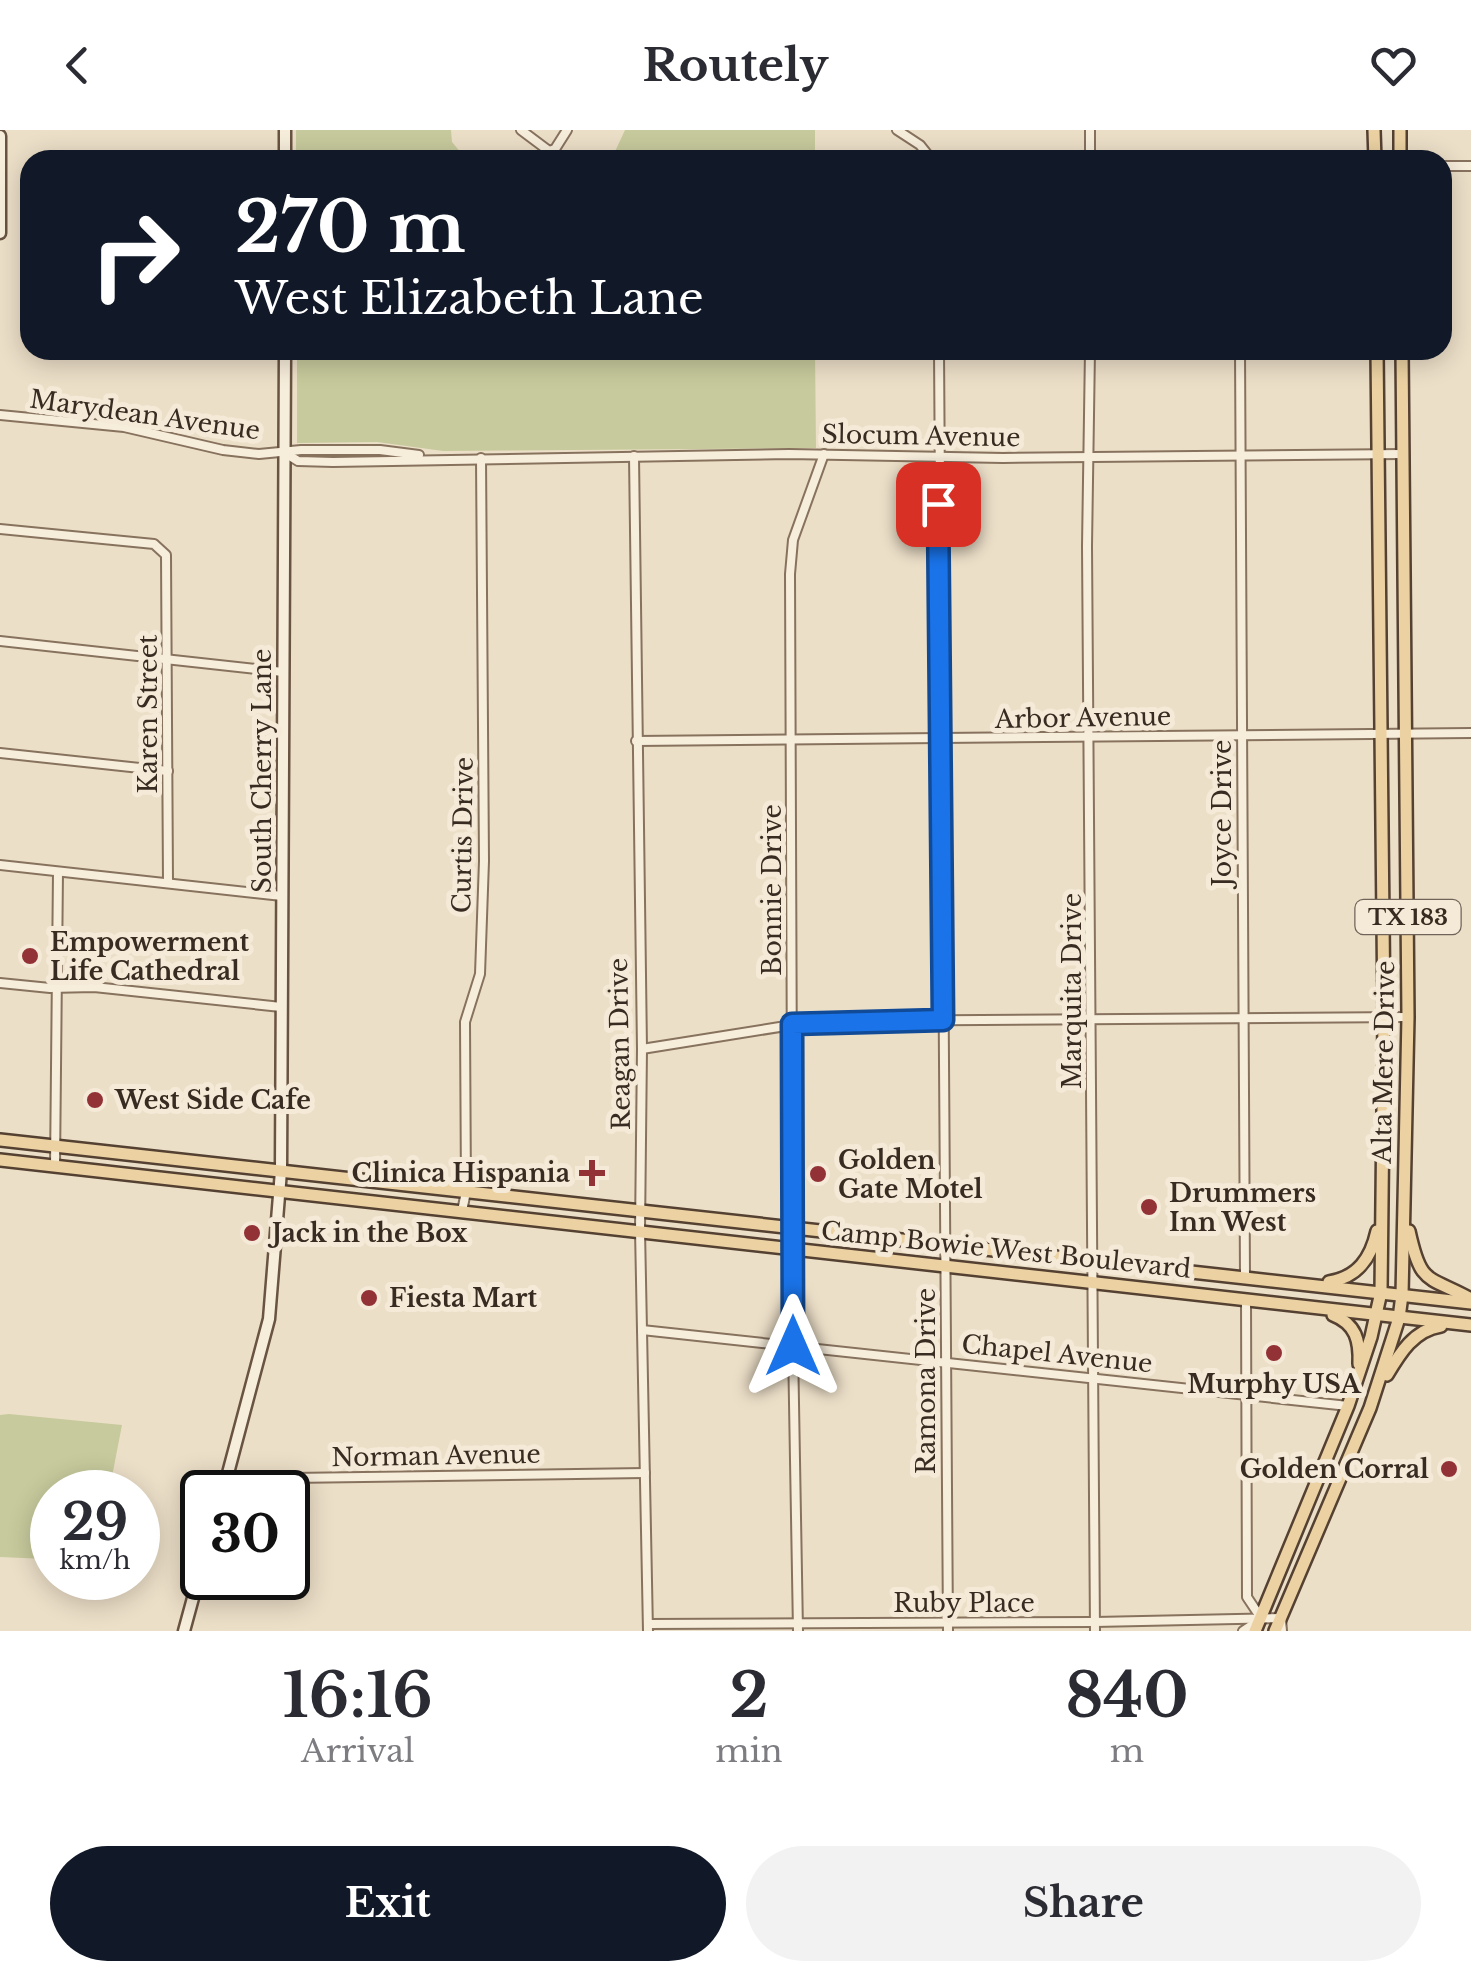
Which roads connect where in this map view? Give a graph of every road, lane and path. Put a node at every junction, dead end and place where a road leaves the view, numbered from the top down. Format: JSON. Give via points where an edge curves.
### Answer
{"nodes":[{"id":1,"x":521,"y":130,"type":"edge"},
{"id":2,"x":567,"y":130,"type":"edge"},
{"id":3,"x":897,"y":130,"type":"edge"},
{"id":4,"x":0,"y":136,"type":"edge"},
{"id":5,"x":552,"y":150,"type":"joint"},
{"id":6,"x":924,"y":150,"type":"edge"},
{"id":7,"x":0,"y":232,"type":"edge"},
{"id":8,"x":285,"y":360,"type":"edge"},
{"id":9,"x":940,"y":360,"type":"edge"},
{"id":10,"x":1090,"y":360,"type":"edge"},
{"id":11,"x":1240,"y":360,"type":"edge"},
{"id":12,"x":1377,"y":360,"type":"edge"},
{"id":13,"x":1402,"y":360,"type":"edge"},
{"id":14,"x":0,"y":415,"type":"edge"},
{"id":15,"x":285,"y":453,"type":"junction"},
{"id":16,"x":824,"y":454,"type":"junction"},
{"id":17,"x":1378,"y":454,"type":"junction"},
{"id":18,"x":1403,"y":454,"type":"junction"},
{"id":19,"x":634,"y":456,"type":"junction"},
{"id":20,"x":1090,"y":456,"type":"junction"},
{"id":21,"x":1241,"y":456,"type":"junction"},
{"id":22,"x":939,"y":457,"type":"junction"},
{"id":23,"x":482,"y":458,"type":"junction"},
{"id":24,"x":0,"y":529,"type":"edge"},
{"id":25,"x":0,"y":640,"type":"edge"},
{"id":26,"x":168,"y":660,"type":"junction"},
{"id":27,"x":283,"y":672,"type":"junction"},
{"id":28,"x":1471,"y":733,"type":"edge"},
{"id":29,"x":1381,"y":734,"type":"junction"},
{"id":30,"x":1406,"y":734,"type":"junction"},
{"id":31,"x":1242,"y":735,"type":"junction"},
{"id":32,"x":1090,"y":738,"type":"junction"},
{"id":33,"x":942,"y":740,"type":"junction"},
{"id":34,"x":636,"y":741,"type":"junction"},
{"id":35,"x":791,"y":741,"type":"junction"},
{"id":36,"x":0,"y":752,"type":"edge"},
{"id":37,"x":168,"y":771,"type":"junction"},
{"id":38,"x":0,"y":866,"type":"edge"},
{"id":39,"x":58,"y":872,"type":"junction"},
{"id":40,"x":168,"y":883,"type":"junction"},
{"id":41,"x":282,"y":896,"type":"junction"},
{"id":42,"x":0,"y":983,"type":"edge"},
{"id":43,"x":58,"y":987,"type":"junction"},
{"id":44,"x":281,"y":1007,"type":"junction"},
{"id":45,"x":1408,"y":1016,"type":"junction"},
{"id":46,"x":1384,"y":1017,"type":"junction"},
{"id":47,"x":1245,"y":1018,"type":"junction"},
{"id":48,"x":943,"y":1020,"type":"junction"},
{"id":49,"x":1092,"y":1020,"type":"junction"},
{"id":50,"x":792,"y":1024,"type":"junction"},
{"id":51,"x":642,"y":1049,"type":"junction"},
{"id":52,"x":0,"y":1140,"type":"edge"},
{"id":53,"x":56,"y":1146,"type":"junction"},
{"id":54,"x":0,"y":1160,"type":"edge"},
{"id":55,"x":55,"y":1166,"type":"junction"},
{"id":56,"x":281,"y":1171,"type":"junction"},
{"id":57,"x":278,"y":1192,"type":"junction"},
{"id":58,"x":466,"y":1192,"type":"junction"},
{"id":59,"x":1382,"y":1207,"type":"junction"},
{"id":60,"x":1404,"y":1208,"type":"junction"},
{"id":61,"x":462,"y":1211,"type":"junction"},
{"id":62,"x":640,"y":1212,"type":"junction"},
{"id":63,"x":793,"y":1226,"type":"junction"},
{"id":64,"x":640,"y":1230,"type":"junction"},
{"id":65,"x":944,"y":1244,"type":"junction"},
{"id":66,"x":792,"y":1248,"type":"junction"},
{"id":67,"x":1094,"y":1261,"type":"junction"},
{"id":68,"x":944,"y":1264,"type":"junction"},
{"id":69,"x":1244,"y":1276,"type":"junction"},
{"id":70,"x":1291,"y":1282,"type":"junction"},
{"id":71,"x":1095,"y":1284,"type":"junction"},
{"id":72,"x":1380,"y":1292,"type":"junction"},
{"id":73,"x":1402,"y":1295,"type":"junction"},
{"id":74,"x":1246,"y":1299,"type":"junction"},
{"id":75,"x":1260,"y":1301,"type":"junction"},
{"id":76,"x":1471,"y":1301,"type":"edge"},
{"id":77,"x":1376,"y":1316,"type":"junction"},
{"id":78,"x":1398,"y":1318,"type":"junction"},
{"id":79,"x":1466,"y":1325,"type":"edge"},
{"id":80,"x":642,"y":1330,"type":"junction"},
{"id":81,"x":793,"y":1346,"type":"junction"},
{"id":82,"x":946,"y":1362,"type":"junction"},
{"id":83,"x":1358,"y":1377,"type":"junction"},
{"id":84,"x":1094,"y":1378,"type":"junction"},
{"id":85,"x":1247,"y":1395,"type":"junction"},
{"id":86,"x":1374,"y":1396,"type":"junction"},
{"id":87,"x":1348,"y":1406,"type":"junction"},
{"id":88,"x":229,"y":1470,"type":"edge"},
{"id":89,"x":645,"y":1473,"type":"junction"},
{"id":90,"x":310,"y":1478,"type":"edge"},
{"id":91,"x":192,"y":1600,"type":"edge"},
{"id":92,"x":1261,"y":1618,"type":"junction"},
{"id":93,"x":1095,"y":1626,"type":"edge"},
{"id":94,"x":948,"y":1627,"type":"edge"},
{"id":95,"x":1279,"y":1627,"type":"edge"},
{"id":96,"x":648,"y":1628,"type":"edge"},
{"id":97,"x":798,"y":1628,"type":"edge"},
{"id":98,"x":184,"y":1631,"type":"edge"},
{"id":99,"x":1244,"y":1631,"type":"edge"},
{"id":100,"x":1256,"y":1631,"type":"edge"}],
"edges":[{"from":1,"to":5,"type":"street"},
{"from":2,"to":5,"type":"street"},
{"from":3,"to":6,"type":"street"},
{"from":4,"to":7,"type":"street"},
{"from":8,"to":15,"type":"street","name":"South Cherry Lane"},
{"from":9,"to":22,"type":"street","name":"Ramona Drive"},
{"from":10,"to":20,"type":"street","name":"Marquita Drive"},
{"from":11,"to":21,"type":"street","name":"Joyce Drive"},
{"from":12,"to":17,"type":"main road","name":"Alta Mere Drive","number":"TX 183"},
{"from":13,"to":18,"type":"main road","name":"Alta Mere Drive","number":"TX 183"},
{"from":14,"to":15,"type":"street","name":"Marydean Avenue","via":[[124,427],[223,450]]},
{"from":15,"to":23,"type":"street","name":"Slocum Avenue","via":[[298,461]]},
{"from":15,"to":27,"type":"street","name":"South Cherry Lane"},
{"from":16,"to":19,"type":"street","name":"Slocum Avenue"},
{"from":16,"to":22,"type":"street","name":"Slocum Avenue"},
{"from":16,"to":35,"type":"street","name":"Bonnie Drive","via":[[793,540]]},
{"from":17,"to":18,"type":"street","name":"Slocum Avenue"},
{"from":17,"to":21,"type":"street","name":"Slocum Avenue"},
{"from":17,"to":29,"type":"main road","name":"Alta Mere Drive","number":"TX 183"},
{"from":18,"to":30,"type":"main road","name":"Alta Mere Drive","number":"TX 183"},
{"from":19,"to":23,"type":"street","name":"Slocum Avenue"},
{"from":19,"to":34,"type":"street","name":"Reagan Drive"},
{"from":20,"to":21,"type":"street","name":"Slocum Avenue"},
{"from":20,"to":22,"type":"street","name":"Slocum Avenue"},
{"from":20,"to":32,"type":"street","name":"Marquita Drive"},
{"from":21,"to":31,"type":"street","name":"Joyce Drive"},
{"from":22,"to":33,"type":"street","name":"Ramona Drive"},
{"from":23,"to":58,"type":"street","name":"Curtis Drive","via":[[484,860],[480,974],[466,1022]]},
{"from":24,"to":26,"type":"street","name":"Karen Street","via":[[160,548],[169,563]]},
{"from":25,"to":26,"type":"street"},
{"from":26,"to":27,"type":"street"},
{"from":26,"to":37,"type":"street","name":"Karen Street"},
{"from":27,"to":41,"type":"street","name":"South Cherry Lane"},
{"from":28,"to":30,"type":"street","name":"Arbor Avenue"},
{"from":29,"to":30,"type":"street","name":"Arbor Avenue"},
{"from":29,"to":31,"type":"street","name":"Arbor Avenue"},
{"from":29,"to":46,"type":"main road","name":"Alta Mere Drive","number":"TX 183"},
{"from":30,"to":45,"type":"main road","name":"Alta Mere Drive","number":"TX 183"},
{"from":31,"to":32,"type":"street","name":"Arbor Avenue"},
{"from":31,"to":47,"type":"street","name":"Joyce Drive"},
{"from":32,"to":33,"type":"street","name":"Arbor Avenue"},
{"from":32,"to":49,"type":"street","name":"Marquita Drive"},
{"from":33,"to":35,"type":"street","name":"Arbor Avenue"},
{"from":33,"to":48,"type":"street","name":"Ramona Drive"},
{"from":34,"to":35,"type":"street","name":"Arbor Avenue"},
{"from":34,"to":51,"type":"street","name":"Reagan Drive"},
{"from":35,"to":50,"type":"street","name":"Bonnie Drive"},
{"from":36,"to":37,"type":"street"},
{"from":37,"to":40,"type":"street","name":"Karen Street"},
{"from":38,"to":39,"type":"street"},
{"from":39,"to":40,"type":"street"},
{"from":39,"to":43,"type":"street"},
{"from":40,"to":41,"type":"street"},
{"from":41,"to":44,"type":"street","name":"South Cherry Lane"},
{"from":42,"to":43,"type":"street"},
{"from":43,"to":44,"type":"street"},
{"from":43,"to":53,"type":"street"},
{"from":44,"to":56,"type":"street","name":"South Cherry Lane"},
{"from":45,"to":46,"type":"street"},
{"from":45,"to":60,"type":"main road","name":"Alta Mere Drive","number":"TX 183"},
{"from":46,"to":47,"type":"street"},
{"from":46,"to":59,"type":"main road","name":"Alta Mere Drive","number":"TX 183"},
{"from":47,"to":49,"type":"street"},
{"from":47,"to":69,"type":"street","name":"Joyce Drive"},
{"from":48,"to":49,"type":"street"},
{"from":48,"to":50,"type":"street"},
{"from":48,"to":65,"type":"street","name":"Ramona Drive"},
{"from":49,"to":67,"type":"street","name":"Marquita Drive"},
{"from":50,"to":51,"type":"street"},
{"from":50,"to":63,"type":"street","name":"Bonnie Drive"},
{"from":51,"to":62,"type":"street","name":"Reagan Drive"},
{"from":52,"to":53,"type":"main road","name":"Camp Bowie West Boulevard"},
{"from":53,"to":55,"type":"street"},
{"from":53,"to":56,"type":"main road","name":"Camp Bowie West Boulevard"},
{"from":54,"to":55,"type":"main road","name":"Camp Bowie West Boulevard"},
{"from":55,"to":57,"type":"main road","name":"Camp Bowie West Boulevard"},
{"from":56,"to":57,"type":"street","name":"South Cherry Lane"},
{"from":56,"to":58,"type":"main road","name":"Camp Bowie West Boulevard"},
{"from":57,"to":61,"type":"main road","name":"Camp Bowie West Boulevard"},
{"from":57,"to":88,"type":"street","name":"South Cherry Lane","via":[[269,1318]]},
{"from":58,"to":61,"type":"street","name":"Curtis Drive"},
{"from":58,"to":62,"type":"main road","name":"Camp Bowie West Boulevard"},
{"from":59,"to":70,"type":"main road","via":[[1372,1250],[1354,1274]]},
{"from":59,"to":72,"type":"main road","name":"Alta Mere Drive","number":"TX 183"},
{"from":60,"to":73,"type":"main road","name":"Alta Mere Drive","number":"TX 183"},
{"from":60,"to":76,"type":"main road","via":[[1420,1271]]},
{"from":61,"to":64,"type":"main road","name":"Camp Bowie West Boulevard"},
{"from":62,"to":63,"type":"main road","name":"Camp Bowie West Boulevard"},
{"from":62,"to":64,"type":"street","name":"Reagan Drive"},
{"from":63,"to":65,"type":"main road","name":"Camp Bowie West Boulevard"},
{"from":63,"to":66,"type":"street","name":"Bonnie Drive"},
{"from":64,"to":66,"type":"main road","name":"Camp Bowie West Boulevard"},
{"from":64,"to":80,"type":"street","name":"Reagan Drive"},
{"from":65,"to":67,"type":"main road","name":"Camp Bowie West Boulevard"},
{"from":65,"to":68,"type":"street","name":"Ramona Drive"},
{"from":66,"to":68,"type":"main road","name":"Camp Bowie West Boulevard"},
{"from":66,"to":81,"type":"street","name":"Bonnie Drive"},
{"from":67,"to":69,"type":"main road","name":"Camp Bowie West Boulevard"},
{"from":67,"to":71,"type":"street","name":"Marquita Drive"},
{"from":68,"to":71,"type":"main road","name":"Camp Bowie West Boulevard"},
{"from":68,"to":82,"type":"street","name":"Ramona Drive"},
{"from":69,"to":70,"type":"main road","name":"Camp Bowie West Boulevard"},
{"from":70,"to":72,"type":"main road","name":"Camp Bowie West Boulevard"},
{"from":71,"to":74,"type":"main road","name":"Camp Bowie West Boulevard"},
{"from":71,"to":84,"type":"street","name":"Marquita Drive"},
{"from":72,"to":73,"type":"main road","name":"Camp Bowie West Boulevard"},
{"from":72,"to":77,"type":"main road","name":"Alta Mere Drive","number":"TX 183"},
{"from":73,"to":76,"type":"main road","name":"Camp Bowie West Boulevard"},
{"from":73,"to":78,"type":"main road","name":"Alta Mere Drive","number":"TX 183"},
{"from":74,"to":75,"type":"main road","name":"Camp Bowie West Boulevard"},
{"from":74,"to":85,"type":"street"},
{"from":75,"to":77,"type":"main road","name":"Camp Bowie West Boulevard"},
{"from":75,"to":83,"type":"main road","via":[[1344,1320],[1359,1345]]},
{"from":77,"to":78,"type":"main road","name":"Camp Bowie West Boulevard"},
{"from":77,"to":83,"type":"main road","name":"Alta Mere Drive","number":"TX 183"},
{"from":78,"to":79,"type":"main road","name":"Camp Bowie West Boulevard"},
{"from":78,"to":86,"type":"main road","name":"Alta Mere Drive","number":"TX 183"},
{"from":79,"to":86,"type":"main road","via":[[1419,1333]]},
{"from":80,"to":81,"type":"street","name":"Chapel Avenue"},
{"from":80,"to":89,"type":"street","name":"Reagan Drive"},
{"from":81,"to":82,"type":"street","name":"Chapel Avenue"},
{"from":81,"to":97,"type":"street","name":"Bonnie Drive"},
{"from":82,"to":84,"type":"street","name":"Chapel Avenue"},
{"from":82,"to":94,"type":"street","name":"Ramona Drive"},
{"from":83,"to":87,"type":"main road","name":"Alta Mere Drive","number":"TX 183"},
{"from":84,"to":85,"type":"street","name":"Chapel Avenue"},
{"from":84,"to":93,"type":"street","name":"Marquita Drive"},
{"from":85,"to":87,"type":"street","name":"Chapel Avenue"},
{"from":85,"to":92,"type":"street","via":[[1247,1596]]},
{"from":86,"to":95,"type":"main road","name":"Alta Mere Drive","number":"TX 183"},
{"from":87,"to":92,"type":"main road","name":"Alta Mere Drive","number":"TX 183"},
{"from":89,"to":90,"type":"street","name":"Norman Avenue"},
{"from":89,"to":96,"type":"street","name":"Reagan Drive"},
{"from":91,"to":98,"type":"street"},
{"from":92,"to":93,"type":"street","name":"Ruby Place"},
{"from":92,"to":95,"type":"street","name":"Ruby Place"},
{"from":92,"to":99,"type":"street"},
{"from":92,"to":100,"type":"main road","name":"Alta Mere Drive","number":"TX 183"},
{"from":93,"to":94,"type":"street","name":"Ruby Place"},
{"from":94,"to":97,"type":"street","name":"Ruby Place"},
{"from":96,"to":97,"type":"street","name":"Ruby Place"}]}
